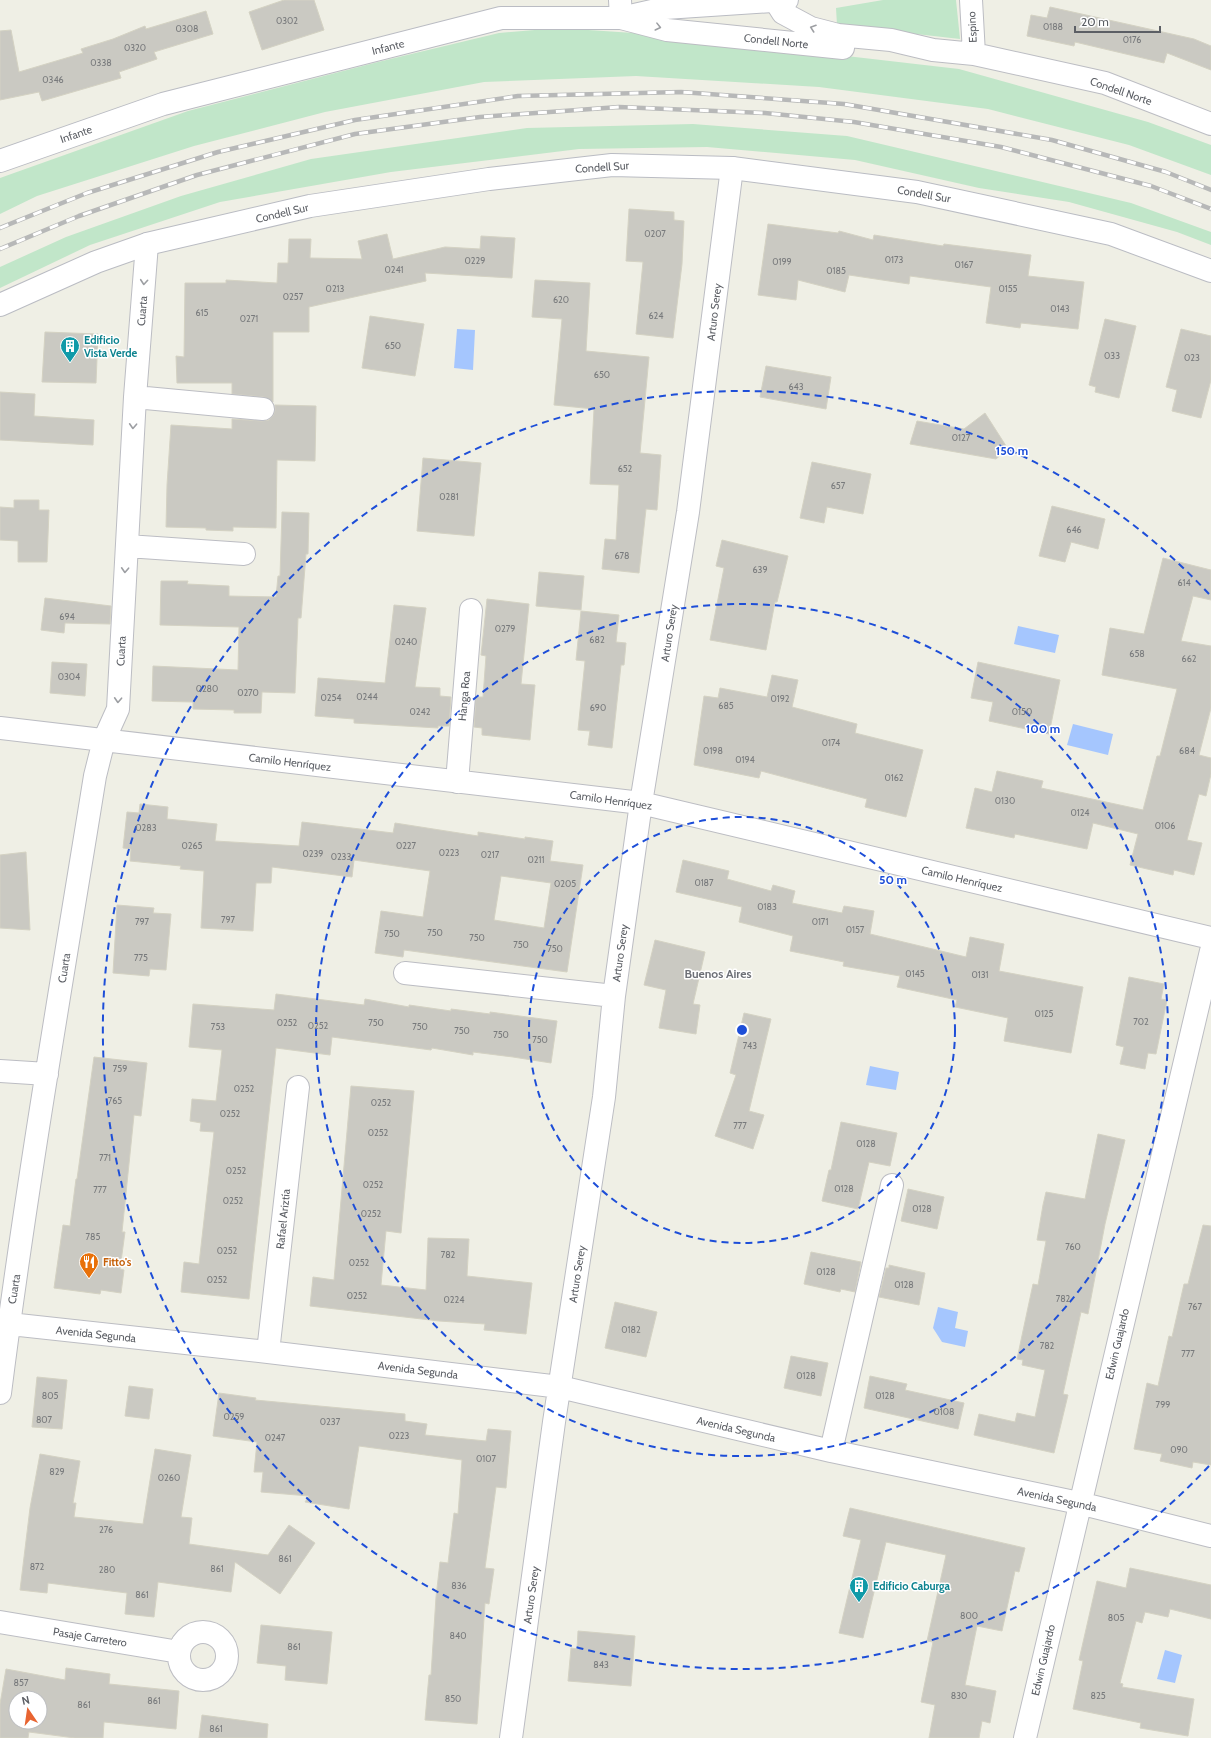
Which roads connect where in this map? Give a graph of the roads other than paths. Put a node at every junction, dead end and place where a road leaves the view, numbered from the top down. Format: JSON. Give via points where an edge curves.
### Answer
{"nodes":[{"id":1,"x":971,"y":0,"type":"edge"},
{"id":2,"x":781,"y":1,"type":"edge"},
{"id":3,"x":620,"y":9,"type":"edge"},
{"id":4,"x":934,"y":50,"type":"junction"},
{"id":5,"x":974,"y":54,"type":"junction"},
{"id":6,"x":1211,"y":124,"type":"edge"},
{"id":7,"x":0,"y":160,"type":"edge"},
{"id":8,"x":732,"y":168,"type":"junction"},
{"id":9,"x":147,"y":244,"type":"junction"},
{"id":10,"x":1211,"y":271,"type":"edge"},
{"id":11,"x":0,"y":305,"type":"edge"},
{"id":12,"x":135,"y":397,"type":"junction"},
{"id":13,"x":263,"y":409,"type":"dead end"},
{"id":14,"x":127,"y":546,"type":"junction"},
{"id":15,"x":244,"y":554,"type":"dead end"},
{"id":16,"x":471,"y":610,"type":"dead end"},
{"id":17,"x":0,"y":728,"type":"edge"},
{"id":18,"x":104,"y":740,"type":"junction"},
{"id":19,"x":457,"y":782,"type":"junction"},
{"id":20,"x":641,"y":803,"type":"junction"},
{"id":21,"x":1211,"y":938,"type":"edge"},
{"id":22,"x":1211,"y":951,"type":"edge"},
{"id":23,"x":405,"y":973,"type":"dead end"},
{"id":24,"x":614,"y":996,"type":"junction"},
{"id":25,"x":0,"y":1071,"type":"edge"},
{"id":26,"x":47,"y":1074,"type":"junction"},
{"id":27,"x":298,"y":1087,"type":"dead end"},
{"id":28,"x":892,"y":1185,"type":"dead end"},
{"id":29,"x":4,"y":1324,"type":"edge"},
{"id":30,"x":268,"y":1352,"type":"junction"},
{"id":31,"x":560,"y":1386,"type":"junction"},
{"id":32,"x":0,"y":1393,"type":"edge"},
{"id":33,"x":831,"y":1451,"type":"junction"},
{"id":34,"x":1079,"y":1503,"type":"junction"},
{"id":35,"x":1211,"y":1536,"type":"edge"},
{"id":36,"x":0,"y":1622,"type":"edge"},
{"id":37,"x":180,"y":1652,"type":"dead end"},
{"id":38,"x":511,"y":1738,"type":"edge"},
{"id":39,"x":1025,"y":1738,"type":"edge"}],
"edges":[{"from":1,"to":5,"type":"street","name":"Espino"},
{"from":2,"to":3,"type":"street","name":"Infante"},
{"from":4,"to":2,"type":"street","name":"Condell Norte","one_way":true,"via":[[891,40],[838,35],[811,28],[783,13]]},
{"from":3,"to":4,"type":"street","name":"Condell Norte","one_way":true,"via":[[675,31],[895,53]]},
{"from":3,"to":7,"type":"street","name":"Infante","via":[[501,18],[163,104]]},
{"from":4,"to":5,"type":"street","name":"Condell Norte"},
{"from":5,"to":6,"type":"street","name":"Condell Norte","via":[[1105,83]]},
{"from":8,"to":9,"type":"street","name":"Condell Sur","via":[[612,165],[489,179],[310,206]]},
{"from":8,"to":10,"type":"street","name":"Condell Sur","via":[[917,192],[1111,234]]},
{"from":8,"to":20,"type":"street","name":"Arturo Serey","via":[[688,512]]},
{"from":9,"to":11,"type":"street","name":"Condell Sur","via":[[96,262]]},
{"from":9,"to":12,"type":"street","name":"Cuarta","one_way":true},
{"from":12,"to":13,"type":"street"},
{"from":12,"to":14,"type":"street","name":"Cuarta","one_way":true},
{"from":14,"to":15,"type":"street"},
{"from":14,"to":18,"type":"street","name":"Cuarta","one_way":true,"via":[[118,709]]},
{"from":16,"to":19,"type":"street","name":"Hanga Roa"},
{"from":17,"to":18,"type":"street","name":"Camilo Henríquez"},
{"from":18,"to":19,"type":"street","name":"Camilo Henríquez"},
{"from":18,"to":26,"type":"street","name":"Cuarta","via":[[95,776]]},
{"from":19,"to":20,"type":"street","name":"Camilo Henríquez"},
{"from":20,"to":21,"type":"street","name":"Camilo Henríquez"},
{"from":20,"to":24,"type":"street","name":"Arturo Serey"},
{"from":22,"to":34,"type":"street","name":"Edwin Guajardo"},
{"from":23,"to":24,"type":"street"},
{"from":24,"to":31,"type":"street","name":"Arturo Serey","via":[[604,1097]]},
{"from":25,"to":26,"type":"street"},
{"from":26,"to":29,"type":"street","name":"Cuarta"},
{"from":27,"to":30,"type":"street","name":"Rafael Ariztía"},
{"from":28,"to":33,"type":"street"},
{"from":29,"to":30,"type":"street","name":"Avenida Segunda"},
{"from":29,"to":32,"type":"street","name":"Cuarta"},
{"from":30,"to":31,"type":"street","name":"Avenida Segunda"},
{"from":31,"to":33,"type":"street","name":"Avenida Segunda"},
{"from":31,"to":38,"type":"street","name":"Arturo Serey"},
{"from":33,"to":34,"type":"street","name":"Avenida Segunda"},
{"from":34,"to":35,"type":"street","name":"Avenida Segunda"},
{"from":34,"to":39,"type":"street","name":"Edwin Guajardo"},
{"from":36,"to":37,"type":"street","name":"Pasaje Carretero"}]}
